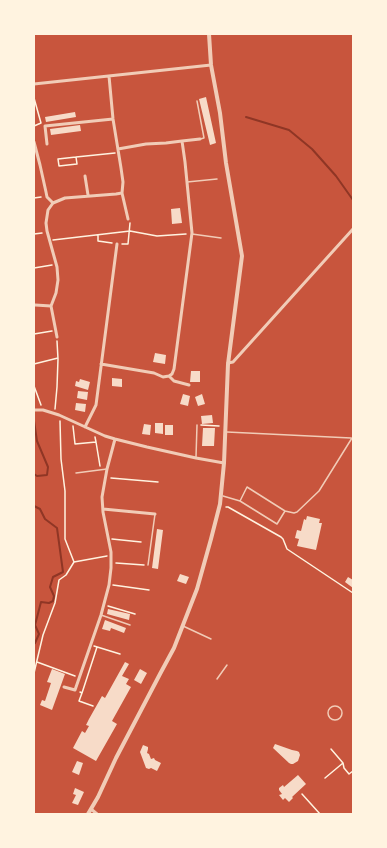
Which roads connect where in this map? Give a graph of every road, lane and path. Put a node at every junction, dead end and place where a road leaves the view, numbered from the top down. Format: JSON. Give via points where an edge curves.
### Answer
{"nodes":[{"id":1,"x":209,"y":34,"type":"edge"},
{"id":2,"x":211,"y":65,"type":"junction"},
{"id":3,"x":108,"y":76,"type":"junction"},
{"id":4,"x":34,"y":84,"type":"edge"},
{"id":5,"x":34,"y":98,"type":"edge"},
{"id":6,"x":197,"y":101,"type":"dead end"},
{"id":7,"x":113,"y":118,"type":"junction"},
{"id":8,"x":34,"y":126,"type":"edge"},
{"id":9,"x":200,"y":139,"type":"joint"},
{"id":10,"x":182,"y":141,"type":"junction"},
{"id":11,"x":34,"y":142,"type":"edge"},
{"id":12,"x":47,"y":144,"type":"dead end"},
{"id":13,"x":118,"y":151,"type":"junction"},
{"id":14,"x":76,"y":157,"type":"junction"},
{"id":15,"x":86,"y":176,"type":"dead end"},
{"id":16,"x":217,"y":179,"type":"dead end"},
{"id":17,"x":187,"y":182,"type":"junction"},
{"id":18,"x":122,"y":193,"type":"junction"},
{"id":19,"x":88,"y":196,"type":"junction"},
{"id":20,"x":47,"y":197,"type":"junction"},
{"id":21,"x":34,"y":198,"type":"edge"},
{"id":22,"x":53,"y":204,"type":"junction"},
{"id":23,"x":128,"y":220,"type":"joint"},
{"id":24,"x":353,"y":229,"type":"edge"},
{"id":25,"x":130,"y":231,"type":"junction"},
{"id":26,"x":48,"y":232,"type":"junction"},
{"id":27,"x":34,"y":234,"type":"edge"},
{"id":28,"x":192,"y":234,"type":"junction"},
{"id":29,"x":98,"y":235,"type":"junction"},
{"id":30,"x":221,"y":238,"type":"dead end"},
{"id":31,"x":50,"y":240,"type":"junction"},
{"id":32,"x":117,"y":244,"type":"junction"},
{"id":33,"x":57,"y":264,"type":"junction"},
{"id":34,"x":34,"y":268,"type":"edge"},
{"id":35,"x":35,"y":305,"type":"dead end"},
{"id":36,"x":51,"y":306,"type":"junction"},
{"id":37,"x":56,"y":330,"type":"junction"},
{"id":38,"x":34,"y":334,"type":"edge"},
{"id":39,"x":57,"y":337,"type":"joint"},
{"id":40,"x":58,"y":358,"type":"junction"},
{"id":41,"x":34,"y":364,"type":"edge"},
{"id":42,"x":101,"y":364,"type":"junction"},
{"id":43,"x":228,"y":364,"type":"junction"},
{"id":44,"x":169,"y":376,"type":"junction"},
{"id":45,"x":34,"y":386,"type":"edge"},
{"id":46,"x":189,"y":386,"type":"dead end"},
{"id":47,"x":36,"y":410,"type":"edge"},
{"id":48,"x":43,"y":410,"type":"junction"},
{"id":49,"x":54,"y":413,"type":"junction"},
{"id":50,"x":59,"y":415,"type":"junction"},
{"id":51,"x":72,"y":421,"type":"junction"},
{"id":52,"x":197,"y":425,"type":"joint"},
{"id":53,"x":225,"y":426,"type":"junction"},
{"id":54,"x":85,"y":427,"type":"junction"},
{"id":55,"x":95,"y":431,"type":"junction"},
{"id":56,"x":225,"y":432,"type":"junction"},
{"id":57,"x":352,"y":438,"type":"edge"},
{"id":58,"x":115,"y":439,"type":"junction"},
{"id":59,"x":96,"y":442,"type":"junction"},
{"id":60,"x":196,"y":458,"type":"junction"},
{"id":61,"x":224,"y":463,"type":"junction"},
{"id":62,"x":107,"y":469,"type":"junction"},
{"id":63,"x":100,"y":470,"type":"junction"},
{"id":64,"x":76,"y":473,"type":"dead end"},
{"id":65,"x":105,"y":477,"type":"junction"},
{"id":66,"x":158,"y":482,"type":"dead end"},
{"id":67,"x":221,"y":495,"type":"junction"},
{"id":68,"x":240,"y":501,"type":"junction"},
{"id":69,"x":220,"y":504,"type":"junction"},
{"id":70,"x":103,"y":509,"type":"junction"},
{"id":71,"x":285,"y":511,"type":"junction"},
{"id":72,"x":155,"y":514,"type":"joint"},
{"id":73,"x":108,"y":538,"type":"junction"},
{"id":74,"x":141,"y":542,"type":"dead end"},
{"id":75,"x":111,"y":555,"type":"junction"},
{"id":76,"x":74,"y":562,"type":"junction"},
{"id":77,"x":111,"y":563,"type":"junction"},
{"id":78,"x":148,"y":565,"type":"joint"},
{"id":79,"x":109,"y":585,"type":"junction"},
{"id":80,"x":149,"y":590,"type":"dead end"},
{"id":81,"x":353,"y":593,"type":"edge"},
{"id":82,"x":104,"y":605,"type":"junction"},
{"id":83,"x":135,"y":614,"type":"dead end"},
{"id":84,"x":101,"y":615,"type":"junction"},
{"id":85,"x":130,"y":625,"type":"dead end"},
{"id":86,"x":183,"y":626,"type":"junction"},
{"id":87,"x":211,"y":639,"type":"dead end"},
{"id":88,"x":90,"y":645,"type":"junction"},
{"id":89,"x":98,"y":647,"type":"junction"},
{"id":90,"x":120,"y":654,"type":"dead end"},
{"id":91,"x":37,"y":662,"type":"junction"},
{"id":92,"x":227,"y":664,"type":"dead end"},
{"id":93,"x":34,"y":673,"type":"edge"},
{"id":94,"x":79,"y":677,"type":"junction"},
{"id":95,"x":217,"y":679,"type":"dead end"},
{"id":96,"x":64,"y":687,"type":"dead end"},
{"id":97,"x":75,"y":690,"type":"junction"},
{"id":98,"x":82,"y":693,"type":"junction"},
{"id":99,"x":93,"y":706,"type":"dead end"},
{"id":100,"x":335,"y":720,"type":"joint"},
{"id":101,"x":331,"y":749,"type":"dead end"},
{"id":102,"x":343,"y":762,"type":"junction"},
{"id":103,"x":353,"y":771,"type":"edge"},
{"id":104,"x":325,"y":778,"type":"dead end"},
{"id":105,"x":302,"y":794,"type":"dead end"},
{"id":106,"x":91,"y":809,"type":"junction"},
{"id":107,"x":88,"y":814,"type":"edge"},
{"id":108,"x":97,"y":814,"type":"edge"},
{"id":109,"x":320,"y":814,"type":"edge"}],
"edges":[{"from":1,"to":2,"type":"street"},
{"from":2,"to":3,"type":"street"},
{"from":2,"to":43,"type":"street","via":[[242,256]]},
{"from":3,"to":4,"type":"street"},
{"from":3,"to":7,"type":"street"},
{"from":5,"to":8,"type":"path","via":[[41,123]]},
{"from":6,"to":9,"type":"lane","via":[[204,138]]},
{"from":7,"to":12,"type":"street","via":[[45,126]]},
{"from":7,"to":13,"type":"street"},
{"from":9,"to":10,"type":"street"},
{"from":10,"to":13,"type":"street","via":[[146,144]]},
{"from":10,"to":17,"type":"street"},
{"from":11,"to":20,"type":"street"},
{"from":13,"to":14,"type":"path"},
{"from":13,"to":18,"type":"street","via":[[123,182]]},
{"from":14,"to":14,"type":"path","via":[[58,159],[58,166],[77,164]]},
{"from":15,"to":19,"type":"street"},
{"from":16,"to":17,"type":"lane"},
{"from":17,"to":28,"type":"street"},
{"from":18,"to":19,"type":"street"},
{"from":18,"to":23,"type":"street"},
{"from":19,"to":22,"type":"street","via":[[65,198]]},
{"from":20,"to":21,"type":"path"},
{"from":20,"to":22,"type":"street"},
{"from":22,"to":26,"type":"street","via":[[48,210]]},
{"from":23,"to":25,"type":"path","via":[[131,223]]},
{"from":24,"to":43,"type":"street","via":[[233,362]]},
{"from":25,"to":28,"type":"path","via":[[157,236]]},
{"from":25,"to":29,"type":"path"},
{"from":25,"to":32,"type":"path","via":[[128,244]]},
{"from":26,"to":27,"type":"path"},
{"from":26,"to":31,"type":"street"},
{"from":28,"to":30,"type":"lane"},
{"from":28,"to":44,"type":"street","via":[[174,368]]},
{"from":29,"to":31,"type":"path"},
{"from":29,"to":32,"type":"path","via":[[98,241]]},
{"from":31,"to":33,"type":"street"},
{"from":32,"to":42,"type":"street"},
{"from":33,"to":34,"type":"path"},
{"from":33,"to":36,"type":"street","via":[[58,280]]},
{"from":35,"to":36,"type":"street"},
{"from":36,"to":37,"type":"street"},
{"from":37,"to":38,"type":"path"},
{"from":37,"to":39,"type":"street"},
{"from":39,"to":40,"type":"path"},
{"from":40,"to":41,"type":"path"},
{"from":40,"to":49,"type":"path"},
{"from":42,"to":44,"type":"street","via":[[154,373],[162,377]]},
{"from":42,"to":54,"type":"street","via":[[96,405]]},
{"from":43,"to":53,"type":"street"},
{"from":44,"to":46,"type":"street","via":[[174,381]]},
{"from":45,"to":48,"type":"path"},
{"from":47,"to":48,"type":"street"},
{"from":48,"to":49,"type":"street"},
{"from":49,"to":50,"type":"street"},
{"from":50,"to":51,"type":"street"},
{"from":50,"to":76,"type":"path","via":[[65,491],[65,539]]},
{"from":51,"to":54,"type":"street"},
{"from":51,"to":59,"type":"path","via":[[75,444]]},
{"from":52,"to":53,"type":"path"},
{"from":52,"to":60,"type":"lane"},
{"from":53,"to":56,"type":"street"},
{"from":54,"to":55,"type":"street"},
{"from":55,"to":58,"type":"street"},
{"from":55,"to":59,"type":"path"},
{"from":56,"to":57,"type":"lane"},
{"from":56,"to":61,"type":"street"},
{"from":57,"to":71,"type":"lane","via":[[319,491],[297,512]]},
{"from":58,"to":60,"type":"street"},
{"from":58,"to":62,"type":"street"},
{"from":59,"to":63,"type":"path"},
{"from":60,"to":61,"type":"street"},
{"from":61,"to":67,"type":"street"},
{"from":62,"to":63,"type":"lane"},
{"from":62,"to":65,"type":"street"},
{"from":63,"to":64,"type":"lane"},
{"from":65,"to":66,"type":"path"},
{"from":65,"to":70,"type":"street"},
{"from":67,"to":68,"type":"lane"},
{"from":67,"to":69,"type":"street"},
{"from":68,"to":71,"type":"lane","via":[[278,524]]},
{"from":68,"to":71,"type":"lane","via":[[247,487]]},
{"from":69,"to":81,"type":"path","via":[[281,537],[287,549]]},
{"from":69,"to":86,"type":"street","via":[[197,590]]},
{"from":70,"to":72,"type":"street"},
{"from":70,"to":73,"type":"street"},
{"from":72,"to":78,"type":"lane"},
{"from":73,"to":74,"type":"path"},
{"from":73,"to":75,"type":"street"},
{"from":75,"to":76,"type":"path"},
{"from":75,"to":77,"type":"street"},
{"from":76,"to":91,"type":"path","via":[[59,580],[55,604],[43,635]]},
{"from":77,"to":78,"type":"path"},
{"from":77,"to":79,"type":"street"},
{"from":79,"to":80,"type":"path"},
{"from":79,"to":82,"type":"street"},
{"from":82,"to":83,"type":"path"},
{"from":82,"to":84,"type":"street"},
{"from":84,"to":85,"type":"lane"},
{"from":84,"to":88,"type":"street"},
{"from":86,"to":87,"type":"lane"},
{"from":86,"to":106,"type":"street"},
{"from":88,"to":89,"type":"path"},
{"from":88,"to":94,"type":"street"},
{"from":89,"to":90,"type":"path"},
{"from":89,"to":98,"type":"path"},
{"from":91,"to":93,"type":"path"},
{"from":91,"to":94,"type":"path"},
{"from":92,"to":95,"type":"lane"},
{"from":94,"to":97,"type":"street"},
{"from":96,"to":97,"type":"street"},
{"from":97,"to":98,"type":"path"},
{"from":98,"to":99,"type":"path","via":[[79,701]]},
{"from":100,"to":100,"type":"lane","via":[[329,717],[328,713],[335,706],[342,714]]},
{"from":101,"to":102,"type":"path"},
{"from":102,"to":103,"type":"path","via":[[349,774]]},
{"from":102,"to":104,"type":"path"},
{"from":105,"to":109,"type":"path"},
{"from":106,"to":107,"type":"street"},
{"from":106,"to":108,"type":"street"}]}
